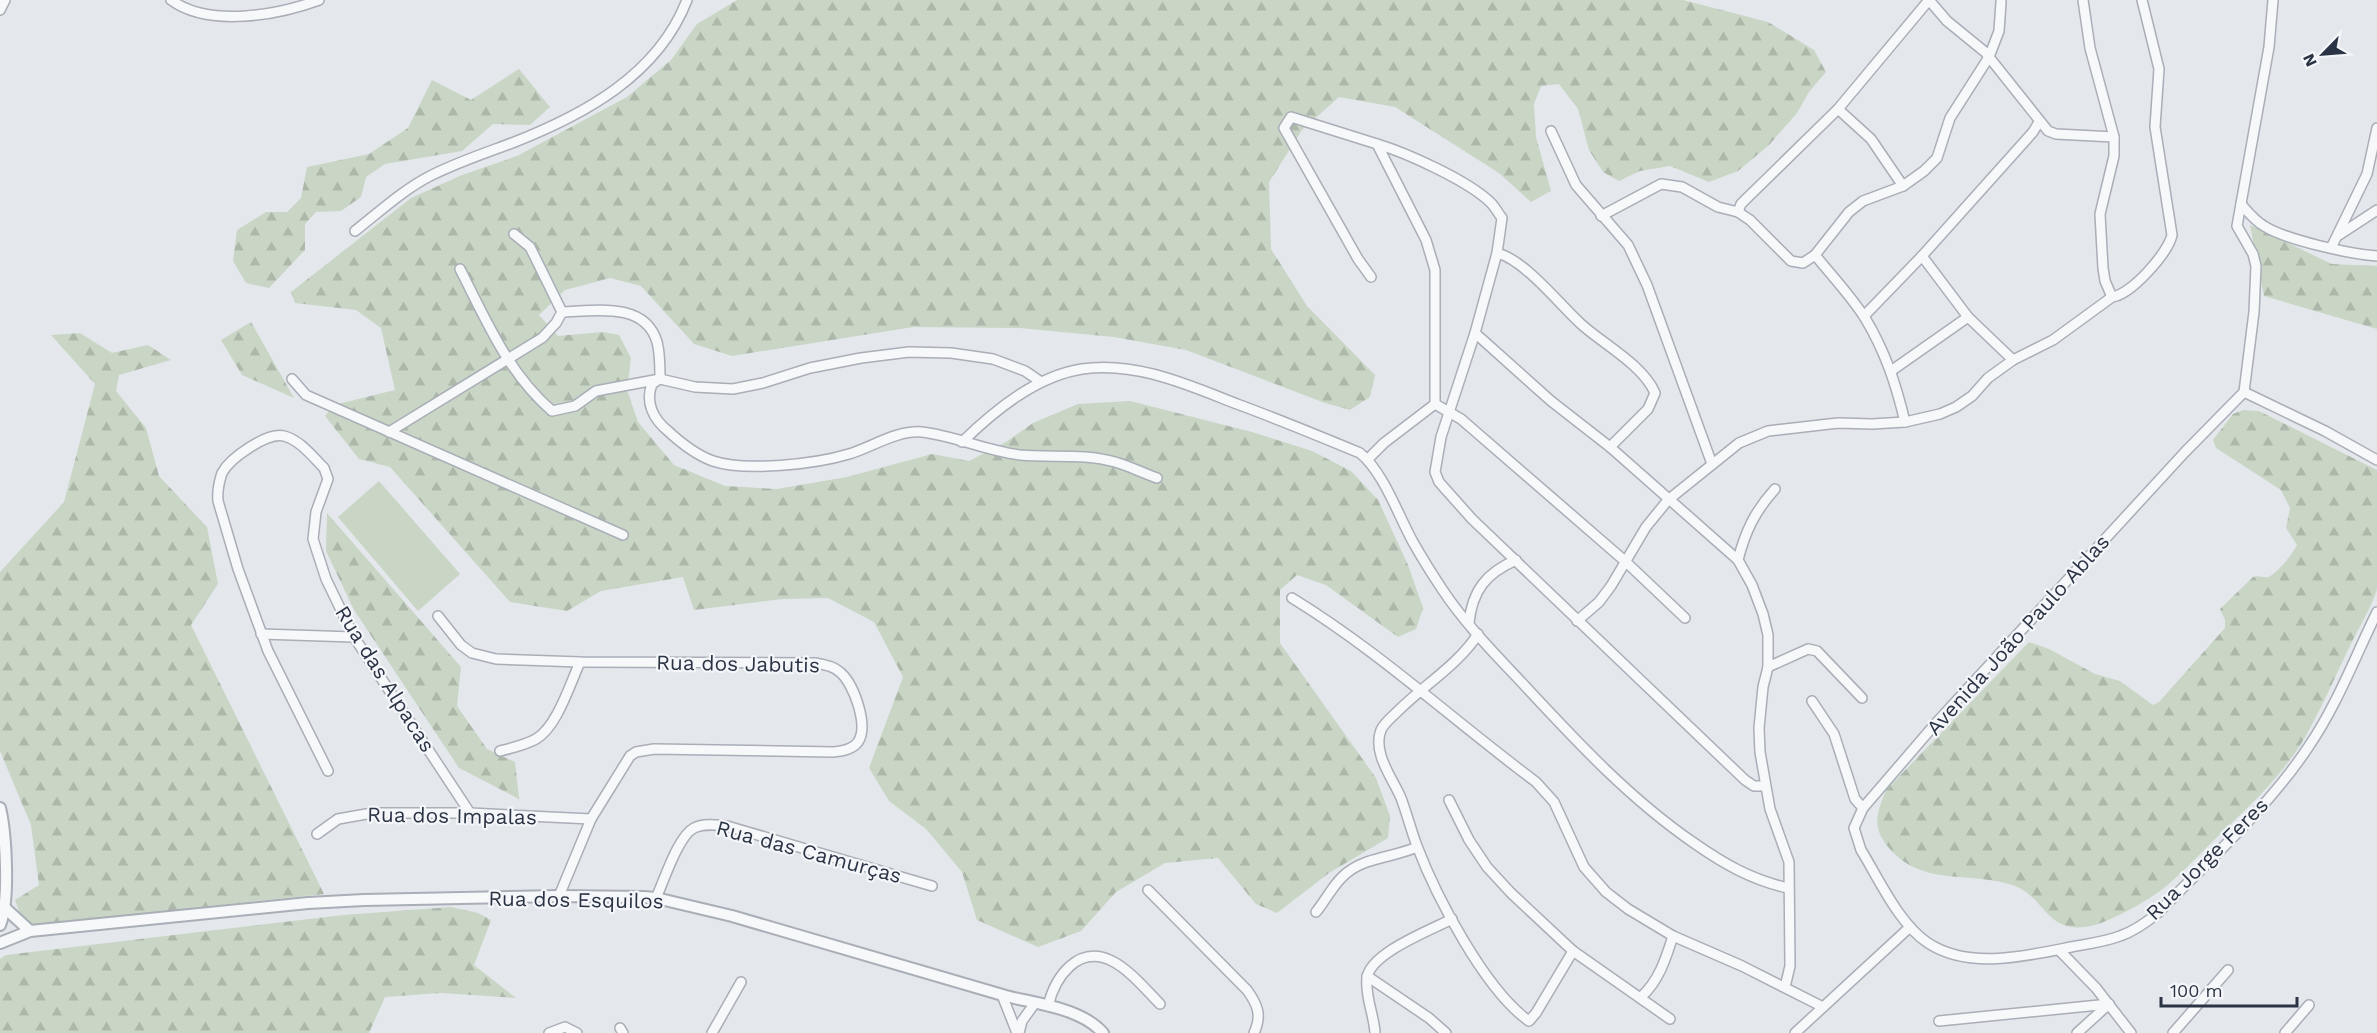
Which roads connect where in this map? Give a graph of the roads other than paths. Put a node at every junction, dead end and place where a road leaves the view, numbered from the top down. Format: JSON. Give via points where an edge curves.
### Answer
{"nodes":[{"id":1,"x":5,"y":0,"type":"edge"},
{"id":2,"x":171,"y":0,"type":"edge"},
{"id":3,"x":319,"y":0,"type":"edge"},
{"id":4,"x":687,"y":0,"type":"edge"},
{"id":5,"x":1929,"y":0,"type":"edge"},
{"id":6,"x":2083,"y":0,"type":"edge"},
{"id":7,"x":2142,"y":0,"type":"edge"},
{"id":8,"x":2273,"y":0,"type":"edge"},
{"id":9,"x":2001,"y":2,"type":"dead end"},
{"id":10,"x":0,"y":10,"type":"edge"},
{"id":11,"x":1989,"y":57,"type":"junction"},
{"id":12,"x":1838,"y":109,"type":"junction"},
{"id":13,"x":2039,"y":122,"type":"junction"},
{"id":14,"x":2377,"y":128,"type":"edge"},
{"id":15,"x":1551,"y":131,"type":"dead end"},
{"id":16,"x":2114,"y":137,"type":"junction"},
{"id":17,"x":1377,"y":144,"type":"junction"},
{"id":18,"x":1903,"y":186,"type":"junction"},
{"id":19,"x":2241,"y":204,"type":"junction"},
{"id":20,"x":2377,"y":210,"type":"edge"},
{"id":21,"x":1738,"y":212,"type":"junction"},
{"id":22,"x":1601,"y":216,"type":"junction"},
{"id":23,"x":355,"y":231,"type":"dead end"},
{"id":24,"x":514,"y":234,"type":"dead end"},
{"id":25,"x":2338,"y":236,"type":"junction"},
{"id":26,"x":2331,"y":248,"type":"junction"},
{"id":27,"x":1497,"y":253,"type":"junction"},
{"id":28,"x":1815,"y":255,"type":"junction"},
{"id":29,"x":1922,"y":256,"type":"junction"},
{"id":30,"x":2377,"y":256,"type":"edge"},
{"id":31,"x":460,"y":269,"type":"dead end"},
{"id":32,"x":1371,"y":278,"type":"dead end"},
{"id":33,"x":2112,"y":297,"type":"junction"},
{"id":34,"x":562,"y":312,"type":"junction"},
{"id":35,"x":1864,"y":316,"type":"junction"},
{"id":36,"x":1968,"y":317,"type":"junction"},
{"id":37,"x":1475,"y":333,"type":"junction"},
{"id":38,"x":507,"y":360,"type":"junction"},
{"id":39,"x":2013,"y":360,"type":"junction"},
{"id":40,"x":1892,"y":371,"type":"junction"},
{"id":41,"x":292,"y":379,"type":"dead end"},
{"id":42,"x":660,"y":379,"type":"junction"},
{"id":43,"x":1041,"y":382,"type":"junction"},
{"id":44,"x":2244,"y":392,"type":"junction"},
{"id":45,"x":1435,"y":404,"type":"junction"},
{"id":46,"x":1449,"y":413,"type":"junction"},
{"id":47,"x":1905,"y":422,"type":"junction"},
{"id":48,"x":389,"y":432,"type":"junction"},
{"id":49,"x":962,"y":442,"type":"junction"},
{"id":50,"x":1610,"y":447,"type":"junction"},
{"id":51,"x":1368,"y":459,"type":"junction"},
{"id":52,"x":2377,"y":460,"type":"edge"},
{"id":53,"x":1712,"y":464,"type":"junction"},
{"id":54,"x":1157,"y":478,"type":"dead end"},
{"id":55,"x":1775,"y":489,"type":"dead end"},
{"id":56,"x":1668,"y":500,"type":"junction"},
{"id":57,"x":623,"y":535,"type":"dead end"},
{"id":58,"x":1516,"y":560,"type":"junction"},
{"id":59,"x":1738,"y":560,"type":"junction"},
{"id":60,"x":1626,"y":562,"type":"junction"},
{"id":61,"x":1292,"y":598,"type":"dead end"},
{"id":62,"x":2377,"y":612,"type":"edge"},
{"id":63,"x":438,"y":616,"type":"dead end"},
{"id":64,"x":1685,"y":618,"type":"dead end"},
{"id":65,"x":1577,"y":621,"type":"junction"},
{"id":66,"x":1469,"y":623,"type":"junction"},
{"id":67,"x":261,"y":634,"type":"junction"},
{"id":68,"x":1478,"y":634,"type":"junction"},
{"id":69,"x":354,"y":637,"type":"junction"},
{"id":70,"x":580,"y":662,"type":"junction"},
{"id":71,"x":1768,"y":667,"type":"junction"},
{"id":72,"x":1420,"y":689,"type":"junction"},
{"id":73,"x":1862,"y":698,"type":"dead end"},
{"id":74,"x":1812,"y":701,"type":"dead end"},
{"id":75,"x":500,"y":751,"type":"dead end"},
{"id":76,"x":328,"y":771,"type":"dead end"},
{"id":77,"x":1765,"y":786,"type":"junction"},
{"id":78,"x":1449,"y":800,"type":"dead end"},
{"id":79,"x":0,"y":808,"type":"edge"},
{"id":80,"x":1863,"y":808,"type":"junction"},
{"id":81,"x":470,"y":813,"type":"junction"},
{"id":82,"x":591,"y":819,"type":"junction"},
{"id":83,"x":317,"y":834,"type":"dead end"},
{"id":84,"x":1417,"y":847,"type":"junction"},
{"id":85,"x":932,"y":886,"type":"dead end"},
{"id":86,"x":1788,"y":888,"type":"junction"},
{"id":87,"x":1148,"y":890,"type":"dead end"},
{"id":88,"x":559,"y":896,"type":"junction"},
{"id":89,"x":656,"y":898,"type":"junction"},
{"id":90,"x":5,"y":908,"type":"junction"},
{"id":91,"x":1316,"y":912,"type":"dead end"},
{"id":92,"x":1452,"y":918,"type":"junction"},
{"id":93,"x":0,"y":925,"type":"edge"},
{"id":94,"x":1910,"y":927,"type":"junction"},
{"id":95,"x":30,"y":931,"type":"junction"},
{"id":96,"x":1673,"y":936,"type":"junction"},
{"id":97,"x":0,"y":943,"type":"edge"},
{"id":98,"x":2059,"y":950,"type":"junction"},
{"id":99,"x":1573,"y":951,"type":"junction"},
{"id":100,"x":2228,"y":970,"type":"dead end"},
{"id":101,"x":1367,"y":976,"type":"junction"},
{"id":102,"x":741,"y":982,"type":"dead end"},
{"id":103,"x":1785,"y":987,"type":"junction"},
{"id":104,"x":1002,"y":995,"type":"junction"},
{"id":105,"x":1641,"y":997,"type":"junction"},
{"id":106,"x":1035,"y":1003,"type":"junction"},
{"id":107,"x":1161,"y":1004,"type":"dead end"},
{"id":108,"x":2109,"y":1004,"type":"junction"},
{"id":109,"x":2309,"y":1005,"type":"dead end"},
{"id":110,"x":1048,"y":1006,"type":"junction"},
{"id":111,"x":1824,"y":1007,"type":"junction"},
{"id":112,"x":1670,"y":1019,"type":"dead end"},
{"id":113,"x":1940,"y":1021,"type":"dead end"},
{"id":114,"x":549,"y":1033,"type":"edge"},
{"id":115,"x":576,"y":1033,"type":"edge"},
{"id":116,"x":712,"y":1033,"type":"edge"},
{"id":117,"x":1018,"y":1033,"type":"edge"},
{"id":118,"x":1103,"y":1033,"type":"edge"},
{"id":119,"x":1254,"y":1033,"type":"edge"},
{"id":120,"x":1375,"y":1033,"type":"edge"},
{"id":121,"x":1446,"y":1033,"type":"edge"},
{"id":122,"x":1795,"y":1033,"type":"edge"},
{"id":123,"x":2077,"y":1033,"type":"edge"},
{"id":124,"x":2131,"y":1033,"type":"edge"},
{"id":125,"x":2173,"y":1033,"type":"edge"},
{"id":126,"x":2284,"y":1033,"type":"edge"}],
"edges":[{"from":1,"to":10,"type":"street"},
{"from":2,"to":3,"type":"street","via":[[196,12],[243,17],[271,14]]},
{"from":4,"to":23,"type":"street","via":[[657,51],[614,92],[515,142],[429,176]]},
{"from":5,"to":11,"type":"street"},
{"from":5,"to":12,"type":"street"},
{"from":6,"to":16,"type":"street","via":[[2090,48]]},
{"from":7,"to":33,"type":"street","via":[[2159,69],[2155,127],[2172,235],[2167,248],[2132,287]]},
{"from":8,"to":19,"type":"street","via":[[2269,47]]},
{"from":9,"to":11,"type":"street","via":[[1999,31]]},
{"from":11,"to":13,"type":"street"},
{"from":11,"to":18,"type":"street","via":[[1950,118],[1937,158]]},
{"from":12,"to":18,"type":"street","via":[[1871,139]]},
{"from":12,"to":21,"type":"street"},
{"from":13,"to":16,"type":"street","via":[[2056,134]]},
{"from":13,"to":29,"type":"street"},
{"from":14,"to":25,"type":"street","via":[[2367,174]]},
{"from":15,"to":22,"type":"street","via":[[1576,185]]},
{"from":16,"to":33,"type":"street","via":[[2114,156],[2100,214],[2103,268]]},
{"from":17,"to":27,"type":"street","via":[[1448,176],[1493,204],[1502,218]]},
{"from":17,"to":32,"type":"street","via":[[1291,117],[1284,128]]},
{"from":17,"to":45,"type":"street","via":[[1426,240],[1435,270]]},
{"from":18,"to":28,"type":"street","via":[[1863,201],[1849,212]]},
{"from":19,"to":26,"type":"street","via":[[2266,228]]},
{"from":19,"to":44,"type":"street","via":[[2236,226],[2256,266]]},
{"from":20,"to":25,"type":"street"},
{"from":21,"to":22,"type":"street","via":[[1718,207],[1682,187],[1660,184]]},
{"from":21,"to":28,"type":"street","via":[[1791,261],[1803,263]]},
{"from":22,"to":53,"type":"street","via":[[1628,244],[1647,285]]},
{"from":24,"to":34,"type":"street","via":[[530,247]]},
{"from":25,"to":26,"type":"street"},
{"from":26,"to":30,"type":"street"},
{"from":27,"to":37,"type":"street"},
{"from":27,"to":50,"type":"street","via":[[1520,266],[1582,326],[1651,382],[1655,393],[1648,409]]},
{"from":28,"to":35,"type":"street"},
{"from":29,"to":35,"type":"street"},
{"from":29,"to":36,"type":"street"},
{"from":31,"to":38,"type":"street"},
{"from":33,"to":39,"type":"street","via":[[2053,340]]},
{"from":34,"to":38,"type":"street","via":[[542,338]]},
{"from":34,"to":42,"type":"street","via":[[612,310],[633,314],[648,325],[657,341]]},
{"from":35,"to":40,"type":"street"},
{"from":36,"to":39,"type":"street"},
{"from":36,"to":40,"type":"street"},
{"from":37,"to":46,"type":"street"},
{"from":37,"to":50,"type":"street"},
{"from":38,"to":42,"type":"street","via":[[552,411],[575,406],[596,391]]},
{"from":38,"to":48,"type":"street"},
{"from":39,"to":47,"type":"street","via":[[1956,407]]},
{"from":40,"to":47,"type":"street"},
{"from":41,"to":48,"type":"street","via":[[306,395]]},
{"from":42,"to":43,"type":"street","via":[[695,387],[733,389],[810,368],[909,352],[993,359]]},
{"from":42,"to":49,"type":"street","via":[[652,384],[648,395],[652,411],[688,449],[715,461],[742,465],[810,463],[899,435],[921,432]]},
{"from":43,"to":49,"type":"street","via":[[1001,408]]},
{"from":43,"to":51,"type":"street","via":[[1081,369],[1117,368],[1168,377],[1299,427]]},
{"from":44,"to":52,"type":"street"},
{"from":44,"to":80,"type":"street","name":"Avenida João Paulo Ablas","via":[[1944,714]]},
{"from":45,"to":46,"type":"street"},
{"from":45,"to":51,"type":"street"},
{"from":46,"to":58,"type":"street","via":[[1435,472],[1439,482]]},
{"from":46,"to":60,"type":"street","via":[[1461,419]]},
{"from":47,"to":53,"type":"street","via":[[1838,423],[1768,431],[1739,443]]},
{"from":48,"to":57,"type":"street"},
{"from":49,"to":54,"type":"street","via":[[1019,455],[1114,461]]},
{"from":50,"to":56,"type":"street"},
{"from":51,"to":66,"type":"street","via":[[1443,591]]},
{"from":53,"to":56,"type":"street"},
{"from":55,"to":59,"type":"street","via":[[1750,522]]},
{"from":56,"to":59,"type":"street"},
{"from":56,"to":60,"type":"street","via":[[1646,527]]},
{"from":58,"to":65,"type":"street"},
{"from":58,"to":66,"type":"street","via":[[1498,568],[1478,590],[1470,605]]},
{"from":59,"to":71,"type":"street","via":[[1763,614],[1768,635]]},
{"from":60,"to":64,"type":"street"},
{"from":60,"to":65,"type":"street","via":[[1605,594]]},
{"from":61,"to":72,"type":"street","via":[[1339,627]]},
{"from":62,"to":98,"type":"street","name":"Rua Jorge Feres","via":[[2323,724],[2272,794],[2145,923],[2113,938]]},
{"from":63,"to":70,"type":"street","name":"Rua dos Jabutis","via":[[462,645],[480,656]]},
{"from":65,"to":77,"type":"street","via":[[1745,780],[1754,786]]},
{"from":66,"to":68,"type":"street"},
{"from":67,"to":69,"type":"street"},
{"from":67,"to":69,"type":"street","name":"Rua das Alpacas","via":[[224,526],[218,487],[223,471],[250,447],[270,436],[285,436],[301,445],[328,473],[316,512],[313,539],[326,579]]},
{"from":67,"to":76,"type":"street"},
{"from":68,"to":72,"type":"street","via":[[1471,645]]},
{"from":68,"to":86,"type":"street","via":[[1570,735],[1661,821],[1727,866],[1765,883]]},
{"from":69,"to":81,"type":"street","name":"Rua das Alpacas"},
{"from":70,"to":75,"type":"street","via":[[543,734],[526,744]]},
{"from":70,"to":82,"type":"street","name":"Rua dos Jabutis","via":[[826,665],[840,672],[855,693],[862,732],[854,746],[833,752],[636,752],[626,760]]},
{"from":71,"to":73,"type":"street","via":[[1808,649],[1817,651]]},
{"from":71,"to":77,"type":"street","via":[[1759,728]]},
{"from":72,"to":84,"type":"street","via":[[1381,730],[1379,745]]},
{"from":72,"to":96,"type":"street","via":[[1536,782],[1554,802],[1584,867],[1606,892]]},
{"from":74,"to":80,"type":"street","via":[[1834,734],[1855,799]]},
{"from":77,"to":86,"type":"street","via":[[1789,862]]},
{"from":78,"to":99,"type":"street","via":[[1487,867]]},
{"from":79,"to":90,"type":"street"},
{"from":80,"to":94,"type":"street","name":"Avenida João Paulo Ablas","via":[[1854,828],[1855,837]]},
{"from":81,"to":82,"type":"street","name":"Rua dos Impalas"},
{"from":81,"to":83,"type":"street","name":"Rua dos Impalas","via":[[372,813],[338,819]]},
{"from":82,"to":88,"type":"street","name":"Rua dos Jabutis"},
{"from":84,"to":91,"type":"street","via":[[1345,873]]},
{"from":84,"to":92,"type":"street"},
{"from":85,"to":89,"type":"street","name":"Rua das Camurças","via":[[727,826],[708,825],[694,828],[685,837]]},
{"from":86,"to":103,"type":"street","via":[[1790,966]]},
{"from":87,"to":119,"type":"street","via":[[1247,990],[1259,1013]]},
{"from":88,"to":89,"type":"street","name":"Rua dos Esquilos"},
{"from":88,"to":95,"type":"street","name":"Rua dos Esquilos","via":[[308,903]]},
{"from":89,"to":104,"type":"street","name":"Rua dos Esquilos","via":[[732,916]]},
{"from":90,"to":93,"type":"street"},
{"from":90,"to":95,"type":"street"},
{"from":92,"to":99,"type":"street","via":[[1502,997],[1529,1021]]},
{"from":92,"to":101,"type":"street","via":[[1390,951]]},
{"from":94,"to":98,"type":"street","name":"Rua Jorge Feres","via":[[1926,942],[1956,956],[2004,958]]},
{"from":94,"to":111,"type":"street"},
{"from":95,"to":97,"type":"street","name":"Rua dos Esquilos"},
{"from":96,"to":103,"type":"street"},
{"from":96,"to":105,"type":"street","via":[[1663,965]]},
{"from":98,"to":108,"type":"street"},
{"from":99,"to":105,"type":"street"},
{"from":100,"to":125,"type":"street"},
{"from":101,"to":120,"type":"street"},
{"from":101,"to":121,"type":"street"},
{"from":102,"to":116,"type":"street"},
{"from":103,"to":111,"type":"street"},
{"from":104,"to":106,"type":"street","name":"Rua dos Esquilos"},
{"from":104,"to":117,"type":"street"},
{"from":105,"to":112,"type":"street"},
{"from":106,"to":110,"type":"street","name":"Rua dos Esquilos"},
{"from":106,"to":117,"type":"street"},
{"from":107,"to":110,"type":"street","via":[[1121,967],[1094,956],[1077,961],[1063,972]]},
{"from":108,"to":113,"type":"street"},
{"from":108,"to":123,"type":"street"},
{"from":108,"to":124,"type":"street"},
{"from":109,"to":126,"type":"street"},
{"from":110,"to":118,"type":"street","name":"Rua dos Esquilos","via":[[1075,1015]]},
{"from":111,"to":122,"type":"street"},
{"from":114,"to":115,"type":"street","via":[[565,1027]]}]}
